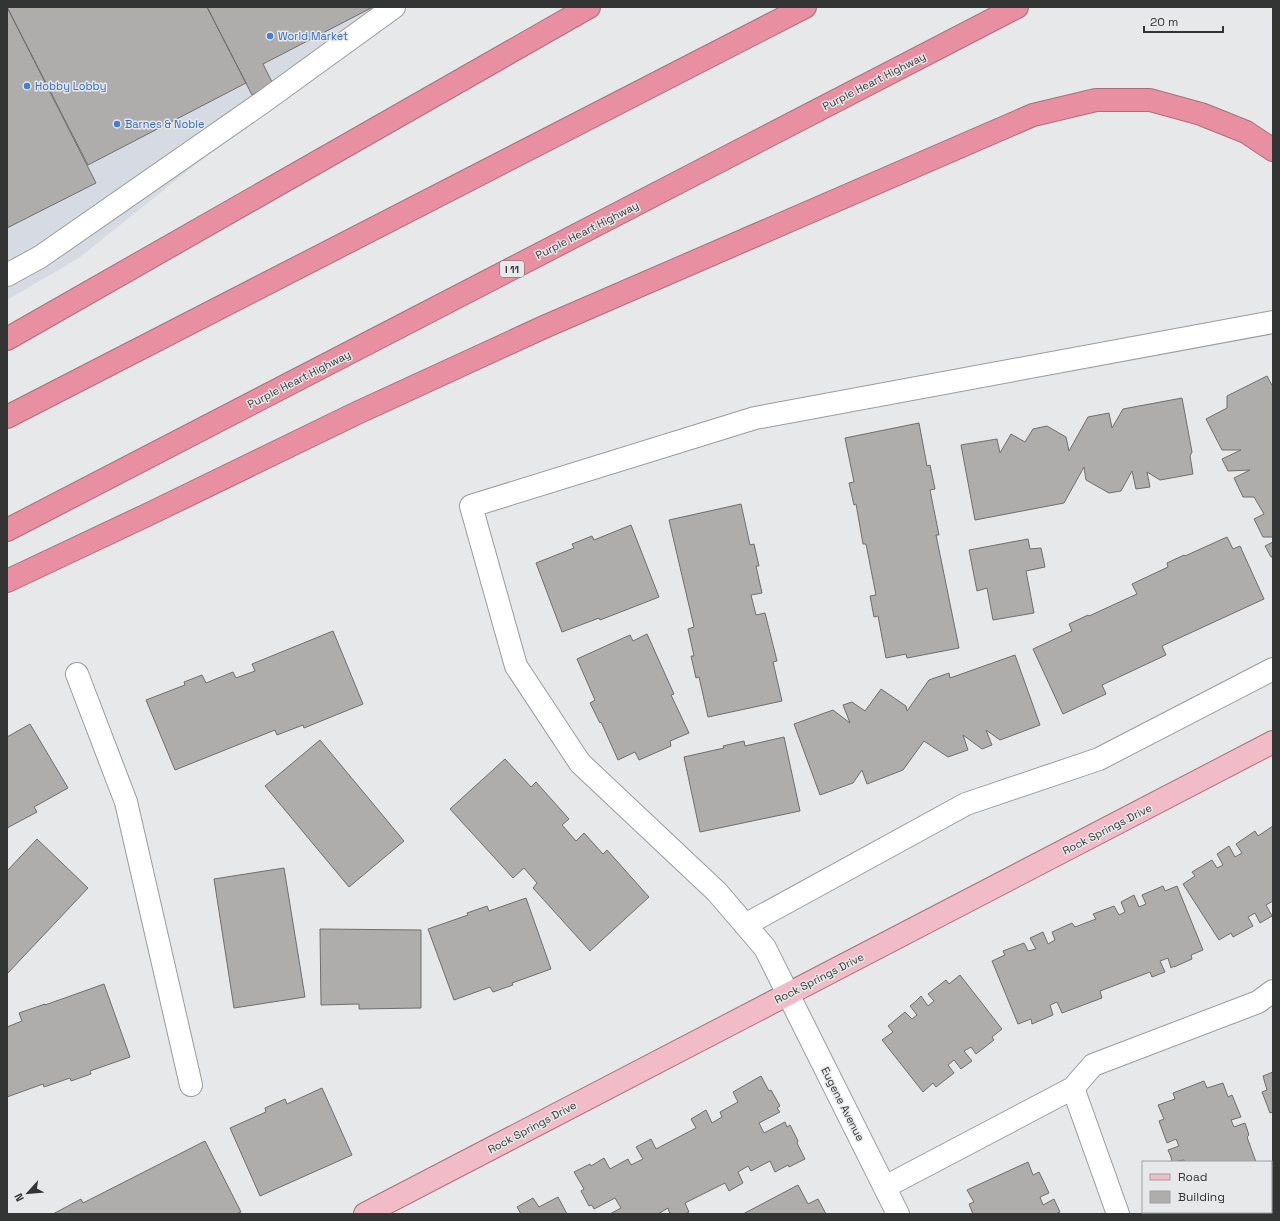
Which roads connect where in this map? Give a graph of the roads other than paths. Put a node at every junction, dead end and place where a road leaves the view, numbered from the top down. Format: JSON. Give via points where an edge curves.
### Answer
{"nodes":[{"id":1,"x":394,"y":7,"type":"edge"},
{"id":2,"x":589,"y":7,"type":"edge"},
{"id":3,"x":805,"y":7,"type":"edge"},
{"id":4,"x":1017,"y":7,"type":"edge"},
{"id":5,"x":1273,"y":150,"type":"edge"},
{"id":6,"x":7,"y":275,"type":"edge"},
{"id":7,"x":1273,"y":322,"type":"edge"},
{"id":8,"x":7,"y":338,"type":"edge"},
{"id":9,"x":7,"y":417,"type":"edge"},
{"id":10,"x":7,"y":530,"type":"edge"},
{"id":11,"x":7,"y":581,"type":"edge"},
{"id":12,"x":1273,"y":669,"type":"edge"},
{"id":13,"x":77,"y":674,"type":"dead end"},
{"id":14,"x":1273,"y":742,"type":"edge"},
{"id":15,"x":745,"y":924,"type":"junction"},
{"id":16,"x":1273,"y":991,"type":"edge"},
{"id":17,"x":788,"y":994,"type":"junction"},
{"id":18,"x":191,"y":1085,"type":"dead end"},
{"id":19,"x":1072,"y":1088,"type":"junction"},
{"id":20,"x":885,"y":1187,"type":"junction"},
{"id":21,"x":365,"y":1214,"type":"edge"},
{"id":22,"x":898,"y":1214,"type":"edge"},
{"id":23,"x":1118,"y":1214,"type":"edge"}],
"edges":[{"from":1,"to":6,"type":"street","via":[[40,257]]},
{"from":2,"to":8,"type":"highway"},
{"from":3,"to":9,"type":"highway"},
{"from":4,"to":10,"type":"highway","name":"Purple Heart Highway","number":"I 11"},
{"from":5,"to":11,"type":"highway","via":[[1246,132],[1201,114],[1150,100],[1096,100],[1033,115],[544,327],[357,413]]},
{"from":7,"to":15,"type":"street","name":"Eugene Avenue","via":[[755,418],[471,506],[516,666],[580,762],[717,892]]},
{"from":12,"to":15,"type":"street","via":[[1099,759],[966,804]]},
{"from":13,"to":18,"type":"street","via":[[126,802]]},
{"from":14,"to":17,"type":"main road","name":"Rock Springs Drive"},
{"from":15,"to":17,"type":"street","name":"Eugene Avenue","via":[[765,948]]},
{"from":16,"to":19,"type":"street","via":[[1258,1002],[1093,1064]]},
{"from":17,"to":20,"type":"street","name":"Eugene Avenue"},
{"from":17,"to":21,"type":"main road","name":"Rock Springs Drive"},
{"from":19,"to":20,"type":"street"},
{"from":19,"to":23,"type":"street"},
{"from":20,"to":22,"type":"street","name":"Eugene Avenue"}]}
